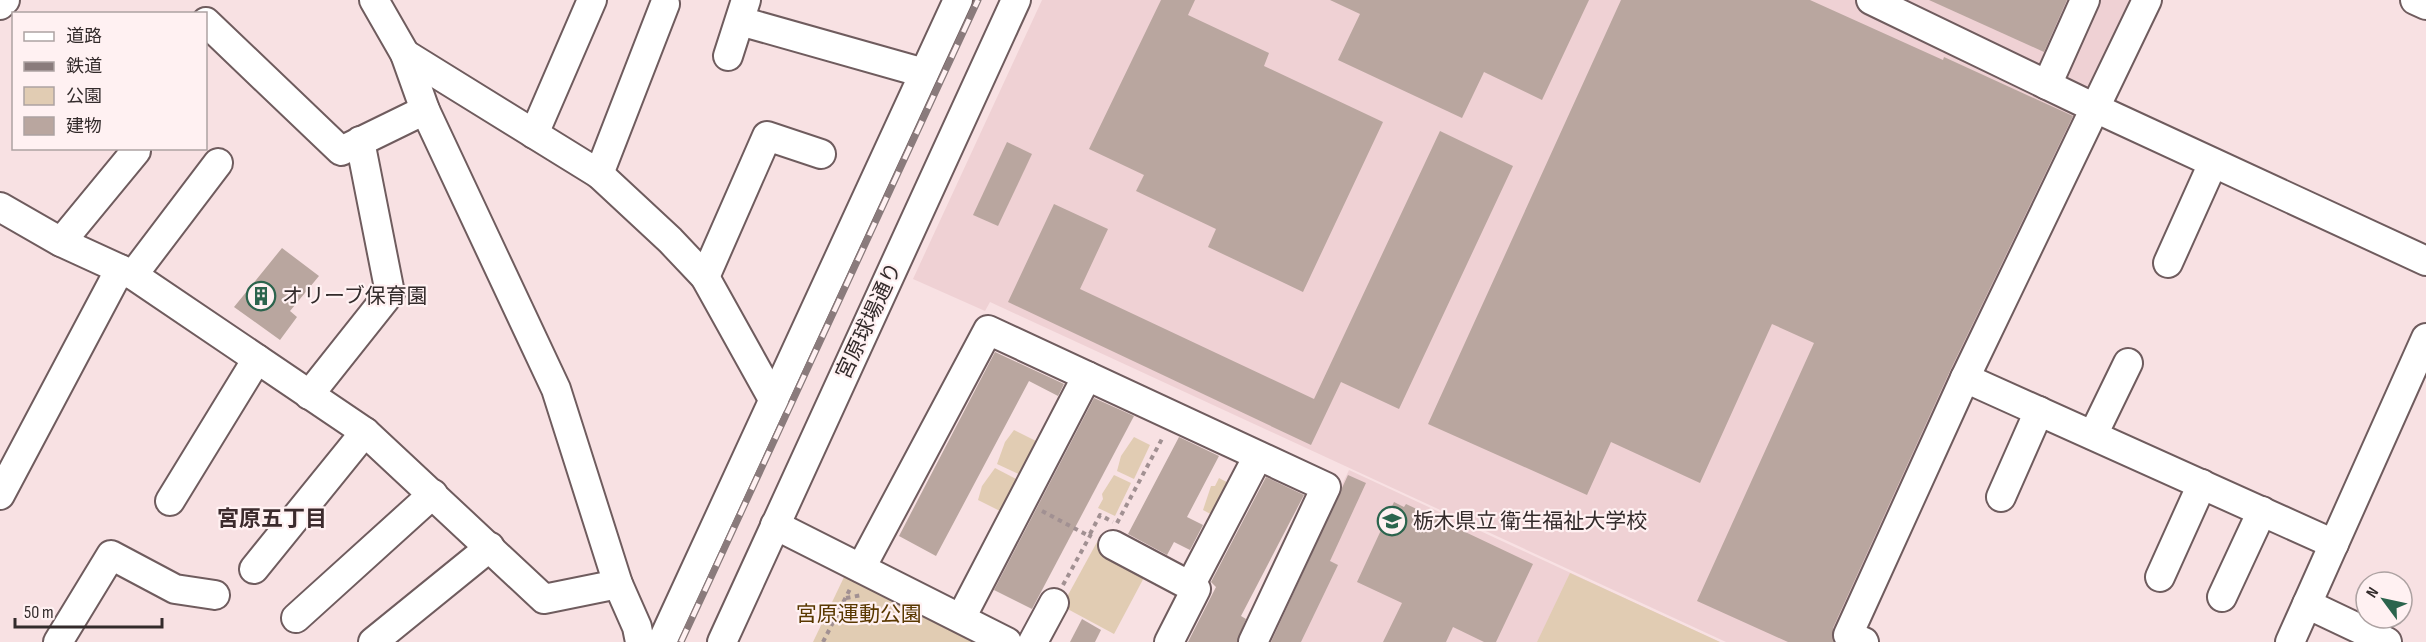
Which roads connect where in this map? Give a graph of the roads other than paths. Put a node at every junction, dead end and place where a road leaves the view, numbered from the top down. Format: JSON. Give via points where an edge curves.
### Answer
{"nodes":[{"id":1,"x":5,"y":0,"type":"edge"},
{"id":2,"x":592,"y":0,"type":"edge"},
{"id":3,"x":958,"y":0,"type":"edge"},
{"id":4,"x":1016,"y":0,"type":"edge"},
{"id":5,"x":1871,"y":0,"type":"edge"},
{"id":6,"x":2085,"y":0,"type":"edge"},
{"id":7,"x":2147,"y":0,"type":"edge"},
{"id":8,"x":2415,"y":0,"type":"edge"},
{"id":9,"x":377,"y":2,"type":"edge"},
{"id":10,"x":664,"y":4,"type":"dead end"},
{"id":11,"x":0,"y":5,"type":"edge"},
{"id":12,"x":2426,"y":5,"type":"edge"},
{"id":13,"x":743,"y":10,"type":"edge"},
{"id":14,"x":207,"y":23,"type":"edge"},
{"id":15,"x":405,"y":54,"type":"junction"},
{"id":16,"x":728,"y":56,"type":"dead end"},
{"id":17,"x":924,"y":73,"type":"junction"},
{"id":18,"x":2047,"y":85,"type":"junction"},
{"id":19,"x":2095,"y":108,"type":"junction"},
{"id":20,"x":425,"y":110,"type":"junction"},
{"id":21,"x":534,"y":135,"type":"junction"},
{"id":22,"x":360,"y":141,"type":"junction"},
{"id":23,"x":136,"y":151,"type":"dead end"},
{"id":24,"x":821,"y":154,"type":"dead end"},
{"id":25,"x":218,"y":163,"type":"dead end"},
{"id":26,"x":2213,"y":163,"type":"junction"},
{"id":27,"x":599,"y":174,"type":"junction"},
{"id":28,"x":0,"y":207,"type":"edge"},
{"id":29,"x":61,"y":242,"type":"junction"},
{"id":30,"x":2426,"y":261,"type":"edge"},
{"id":31,"x":2168,"y":263,"type":"dead end"},
{"id":32,"x":127,"y":272,"type":"junction"},
{"id":33,"x":705,"y":277,"type":"junction"},
{"id":34,"x":2426,"y":338,"type":"edge"},
{"id":35,"x":256,"y":360,"type":"junction"},
{"id":36,"x":2128,"y":363,"type":"dead end"},
{"id":37,"x":1087,"y":376,"type":"junction"},
{"id":38,"x":1965,"y":378,"type":"junction"},
{"id":39,"x":309,"y":395,"type":"junction"},
{"id":40,"x":774,"y":401,"type":"junction"},
{"id":41,"x":2039,"y":411,"type":"junction"},
{"id":42,"x":365,"y":432,"type":"junction"},
{"id":43,"x":2093,"y":435,"type":"junction"},
{"id":44,"x":1258,"y":456,"type":"junction"},
{"id":45,"x":2202,"y":483,"type":"junction"},
{"id":46,"x":433,"y":494,"type":"junction"},
{"id":47,"x":0,"y":495,"type":"edge"},
{"id":48,"x":2001,"y":497,"type":"dead end"},
{"id":49,"x":170,"y":501,"type":"dead end"},
{"id":50,"x":2262,"y":511,"type":"junction"},
{"id":51,"x":775,"y":525,"type":"junction"},
{"id":52,"x":1103,"y":541,"type":"road end"},
{"id":53,"x":2334,"y":544,"type":"junction"},
{"id":54,"x":490,"y":547,"type":"junction"},
{"id":55,"x":861,"y":568,"type":"junction"},
{"id":56,"x":254,"y":569,"type":"dead end"},
{"id":57,"x":2160,"y":577,"type":"dead end"},
{"id":58,"x":618,"y":584,"type":"junction"},
{"id":59,"x":1190,"y":586,"type":"junction"},
{"id":60,"x":215,"y":594,"type":"dead end"},
{"id":61,"x":2222,"y":597,"type":"dead end"},
{"id":62,"x":1054,"y":603,"type":"road end"},
{"id":63,"x":2307,"y":604,"type":"junction"},
{"id":64,"x":296,"y":618,"type":"dead end"},
{"id":65,"x":961,"y":618,"type":"junction"},
{"id":66,"x":58,"y":642,"type":"edge"},
{"id":67,"x":373,"y":642,"type":"edge"},
{"id":68,"x":640,"y":642,"type":"edge"},
{"id":69,"x":662,"y":642,"type":"edge"},
{"id":70,"x":722,"y":642,"type":"edge"},
{"id":71,"x":1007,"y":642,"type":"edge"},
{"id":72,"x":1033,"y":642,"type":"edge"},
{"id":73,"x":1169,"y":642,"type":"edge"},
{"id":74,"x":1253,"y":642,"type":"edge"},
{"id":75,"x":1864,"y":642,"type":"edge"},
{"id":76,"x":2290,"y":642,"type":"edge"},
{"id":77,"x":2387,"y":642,"type":"edge"}],
"edges":[{"from":1,"to":11,"type":"street"},
{"from":2,"to":21,"type":"street"},
{"from":3,"to":17,"type":"street"},
{"from":4,"to":51,"type":"street","name":"宮原球場通り"},
{"from":5,"to":18,"type":"street"},
{"from":6,"to":18,"type":"street"},
{"from":7,"to":19,"type":"street"},
{"from":8,"to":12,"type":"street"},
{"from":9,"to":15,"type":"street"},
{"from":10,"to":27,"type":"street"},
{"from":13,"to":16,"type":"street"},
{"from":13,"to":17,"type":"street"},
{"from":14,"to":22,"type":"street","via":[[341,151]]},
{"from":15,"to":20,"type":"street"},
{"from":15,"to":21,"type":"street"},
{"from":17,"to":40,"type":"street"},
{"from":18,"to":19,"type":"street"},
{"from":19,"to":26,"type":"street"},
{"from":19,"to":38,"type":"street"},
{"from":20,"to":22,"type":"street"},
{"from":20,"to":58,"type":"street","via":[[556,389]]},
{"from":21,"to":27,"type":"street"},
{"from":22,"to":39,"type":"street","via":[[390,293]]},
{"from":23,"to":29,"type":"street"},
{"from":24,"to":33,"type":"street","via":[[767,136]]},
{"from":25,"to":32,"type":"street"},
{"from":26,"to":30,"type":"street"},
{"from":26,"to":31,"type":"street"},
{"from":27,"to":33,"type":"street"},
{"from":28,"to":29,"type":"street"},
{"from":29,"to":32,"type":"street"},
{"from":32,"to":35,"type":"street"},
{"from":32,"to":47,"type":"street"},
{"from":33,"to":40,"type":"street"},
{"from":34,"to":53,"type":"street"},
{"from":35,"to":39,"type":"street"},
{"from":35,"to":49,"type":"street"},
{"from":36,"to":43,"type":"street"},
{"from":37,"to":44,"type":"street","via":[[1171,421]]},
{"from":37,"to":55,"type":"street","via":[[988,330]]},
{"from":37,"to":65,"type":"street"},
{"from":38,"to":41,"type":"street"},
{"from":38,"to":75,"type":"street","via":[[1848,635]]},
{"from":39,"to":42,"type":"street"},
{"from":40,"to":69,"type":"street"},
{"from":41,"to":43,"type":"street"},
{"from":41,"to":48,"type":"street"},
{"from":42,"to":46,"type":"street"},
{"from":42,"to":56,"type":"street"},
{"from":43,"to":45,"type":"street"},
{"from":44,"to":59,"type":"street"},
{"from":44,"to":74,"type":"street","via":[[1326,487]]},
{"from":45,"to":50,"type":"street"},
{"from":45,"to":57,"type":"street"},
{"from":46,"to":54,"type":"street"},
{"from":46,"to":64,"type":"street"},
{"from":50,"to":53,"type":"street"},
{"from":50,"to":61,"type":"street"},
{"from":51,"to":55,"type":"street"},
{"from":51,"to":70,"type":"street","name":"宮原球場通り"},
{"from":52,"to":59,"type":"street"},
{"from":53,"to":63,"type":"street"},
{"from":54,"to":58,"type":"street","via":[[544,599]]},
{"from":54,"to":67,"type":"street"},
{"from":55,"to":65,"type":"street"},
{"from":58,"to":68,"type":"street"},
{"from":59,"to":73,"type":"street","via":[[1196,589]]},
{"from":60,"to":66,"type":"street","via":[[175,590],[111,555]]},
{"from":62,"to":72,"type":"street"},
{"from":63,"to":76,"type":"street"},
{"from":63,"to":77,"type":"street"},
{"from":65,"to":71,"type":"street"}]}
